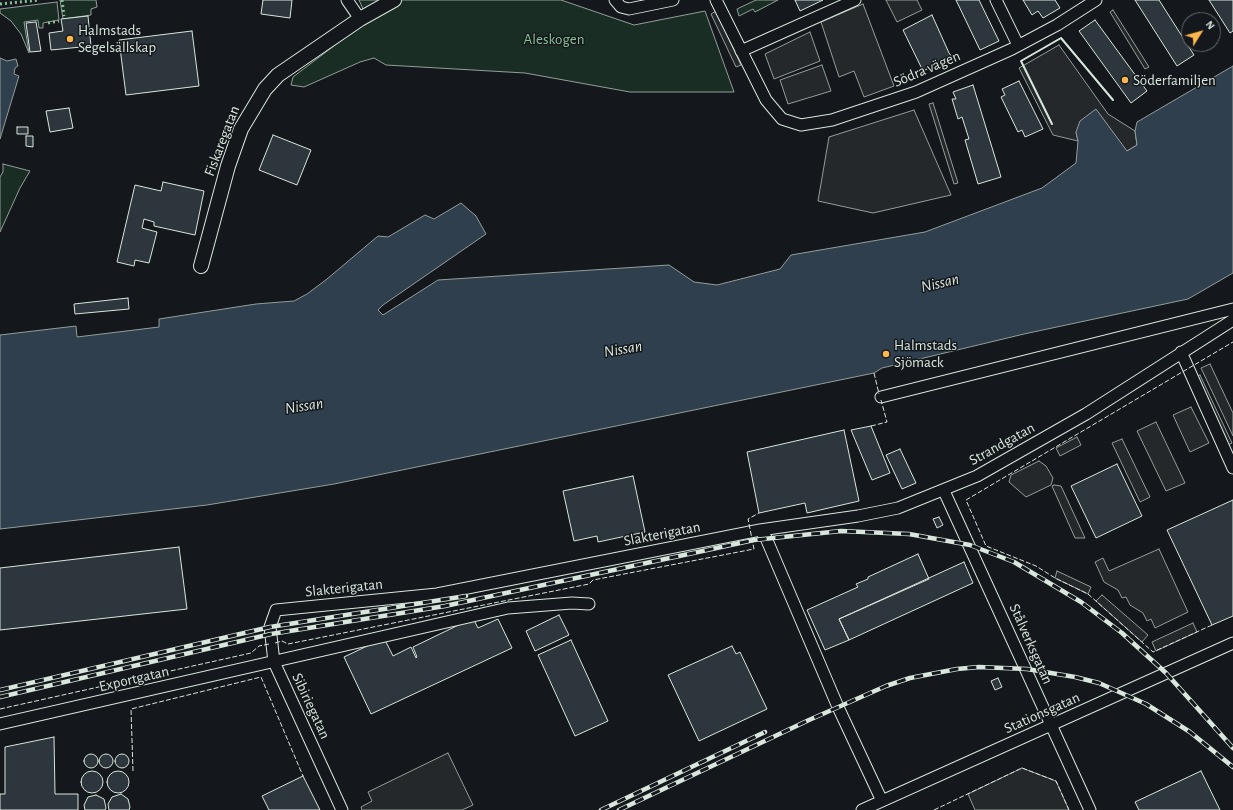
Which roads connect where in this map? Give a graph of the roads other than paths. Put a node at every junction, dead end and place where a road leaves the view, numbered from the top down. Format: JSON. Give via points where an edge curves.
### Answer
{"nodes":[{"id":1,"x":347,"y":0,"type":"edge"},
{"id":2,"x":394,"y":0,"type":"edge"},
{"id":3,"x":615,"y":0,"type":"edge"},
{"id":4,"x":673,"y":0,"type":"edge"},
{"id":5,"x":716,"y":0,"type":"edge"},
{"id":6,"x":855,"y":0,"type":"edge"},
{"id":7,"x":996,"y":0,"type":"edge"},
{"id":8,"x":1096,"y":0,"type":"edge"},
{"id":9,"x":360,"y":19,"type":"junction"},
{"id":10,"x":1018,"y":45,"type":"junction"},
{"id":11,"x":741,"y":51,"type":"junction"},
{"id":12,"x":201,"y":266,"type":"dead end"},
{"id":13,"x":1233,"y":308,"type":"edge"},
{"id":14,"x":1233,"y":320,"type":"edge"},
{"id":15,"x":1181,"y":352,"type":"junction"},
{"id":16,"x":881,"y":397,"type":"dead end"},
{"id":17,"x":1233,"y":468,"type":"edge"},
{"id":18,"x":944,"y":491,"type":"junction"},
{"id":19,"x":760,"y":530,"type":"junction"},
{"id":20,"x":589,"y":604,"type":"dead end"},
{"id":21,"x":276,"y":610,"type":"joint"},
{"id":22,"x":1233,"y":643,"type":"edge"},
{"id":23,"x":274,"y":662,"type":"junction"},
{"id":24,"x":0,"y":724,"type":"edge"},
{"id":25,"x":1052,"y":725,"type":"junction"},
{"id":26,"x":882,"y":801,"type":"junction"},
{"id":27,"x":342,"y":810,"type":"edge"},
{"id":28,"x":862,"y":810,"type":"edge"},
{"id":29,"x":1090,"y":810,"type":"edge"}],
"edges":[{"from":1,"to":9,"type":"street"},
{"from":2,"to":9,"type":"street","name":"Fiskaregatan"},
{"from":3,"to":4,"type":"street","via":[[629,9]]},
{"from":5,"to":11,"type":"street","name":"Södra vägen"},
{"from":6,"to":11,"type":"street"},
{"from":7,"to":10,"type":"street"},
{"from":8,"to":10,"type":"street","name":"Södra vägen","via":[[1057,25]]},
{"from":9,"to":12,"type":"street","name":"Fiskaregatan","via":[[278,75],[254,104],[241,129],[228,166]]},
{"from":10,"to":11,"type":"street","name":"Södra vägen","via":[[916,92],[816,124],[801,125],[782,119],[766,100]]},
{"from":13,"to":16,"type":"street"},
{"from":14,"to":15,"type":"street","name":"Strandgatan"},
{"from":15,"to":17,"type":"street"},
{"from":15,"to":18,"type":"street","name":"Strandgatan","via":[[1086,414],[977,476]]},
{"from":18,"to":19,"type":"street","name":"Strandgatan","via":[[898,508],[865,515]]},
{"from":18,"to":25,"type":"street","name":"Stålverksgatan"},
{"from":19,"to":21,"type":"street","name":"Slakterigatan","via":[[437,594]]},
{"from":19,"to":26,"type":"street","via":[[766,538],[838,707]]},
{"from":20,"to":23,"type":"street","name":"Exportgatan","via":[[508,608]]},
{"from":21,"to":23,"type":"street","name":"Sibiriegatan","via":[[270,627]]},
{"from":22,"to":25,"type":"street","name":"Stationsgatan"},
{"from":23,"to":24,"type":"street","name":"Exportgatan"},
{"from":23,"to":27,"type":"street","name":"Sibiriegatan"},
{"from":25,"to":26,"type":"street","name":"Stationsgatan"},
{"from":25,"to":29,"type":"street","name":"Stålverksgatan"},
{"from":26,"to":28,"type":"street","name":"Stationsgatan"}]}
